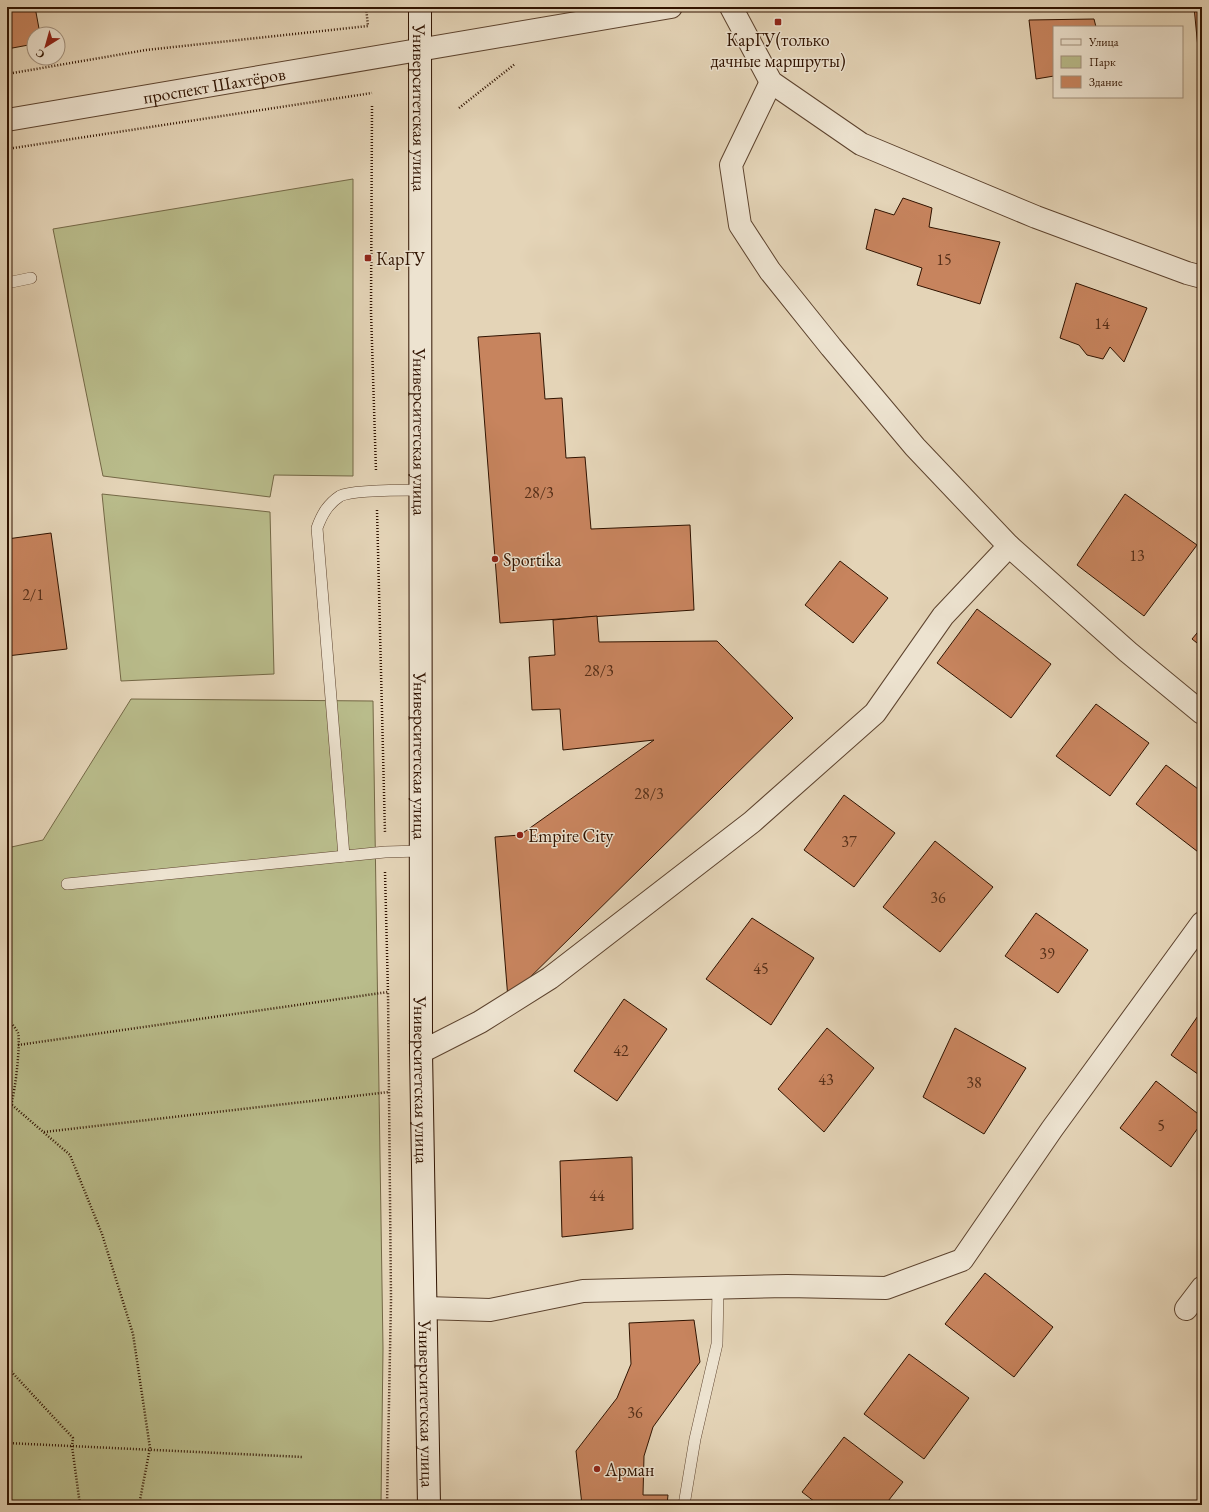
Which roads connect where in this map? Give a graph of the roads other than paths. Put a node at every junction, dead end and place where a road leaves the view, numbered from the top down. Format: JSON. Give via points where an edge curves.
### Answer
{"nodes":[{"id":1,"x":420,"y":7,"type":"edge"},
{"id":2,"x":671,"y":7,"type":"edge"},
{"id":3,"x":731,"y":7,"type":"edge"},
{"id":4,"x":420,"y":50,"type":"junction"},
{"id":5,"x":771,"y":82,"type":"junction"},
{"id":6,"x":7,"y":120,"type":"edge"},
{"id":7,"x":1202,"y":277,"type":"edge"},
{"id":8,"x":31,"y":278,"type":"dead end"},
{"id":9,"x":7,"y":283,"type":"edge"},
{"id":10,"x":420,"y":490,"type":"junction"},
{"id":11,"x":1009,"y":546,"type":"junction"},
{"id":12,"x":1202,"y":713,"type":"edge"},
{"id":13,"x":420,"y":851,"type":"junction"},
{"id":14,"x":344,"y":856,"type":"junction"},
{"id":15,"x":67,"y":884,"type":"dead end"},
{"id":16,"x":1202,"y":923,"type":"edge"},
{"id":17,"x":420,"y":1052,"type":"junction"},
{"id":18,"x":718,"y":1288,"type":"junction"},
{"id":19,"x":1202,"y":1288,"type":"edge"},
{"id":20,"x":426,"y":1308,"type":"junction"},
{"id":21,"x":1186,"y":1309,"type":"dead end"},
{"id":22,"x":429,"y":1505,"type":"edge"},
{"id":23,"x":684,"y":1505,"type":"edge"}],
"edges":[{"from":1,"to":4,"type":"street","name":"Университетская улица"},
{"from":2,"to":4,"type":"street","name":"проспект Шахтёров"},
{"from":3,"to":5,"type":"street"},
{"from":4,"to":6,"type":"street","name":"проспект Шахтёров"},
{"from":4,"to":10,"type":"street","name":"Университетская улица"},
{"from":5,"to":7,"type":"street","via":[[861,144],[1036,217]]},
{"from":5,"to":11,"type":"street","via":[[731,165],[740,225],[770,271],[915,447]]},
{"from":8,"to":9,"type":"lane"},
{"from":10,"to":13,"type":"street","name":"Университетская улица"},
{"from":10,"to":14,"type":"lane","via":[[342,495],[322,514],[317,528]]},
{"from":11,"to":12,"type":"street","via":[[1128,652]]},
{"from":11,"to":17,"type":"street","via":[[942,616],[875,713],[752,822],[550,978],[480,1022]]},
{"from":13,"to":14,"type":"lane"},
{"from":13,"to":17,"type":"street","name":"Университетская улица"},
{"from":14,"to":15,"type":"lane"},
{"from":16,"to":18,"type":"street","via":[[1052,1129],[962,1260],[886,1288]]},
{"from":17,"to":20,"type":"street","name":"Университетская улица"},
{"from":18,"to":20,"type":"street","via":[[583,1291],[490,1310]]},
{"from":18,"to":23,"type":"lane","via":[[716,1344],[695,1439]]},
{"from":19,"to":21,"type":"street"},
{"from":20,"to":22,"type":"street","name":"Университетская улица"}]}
